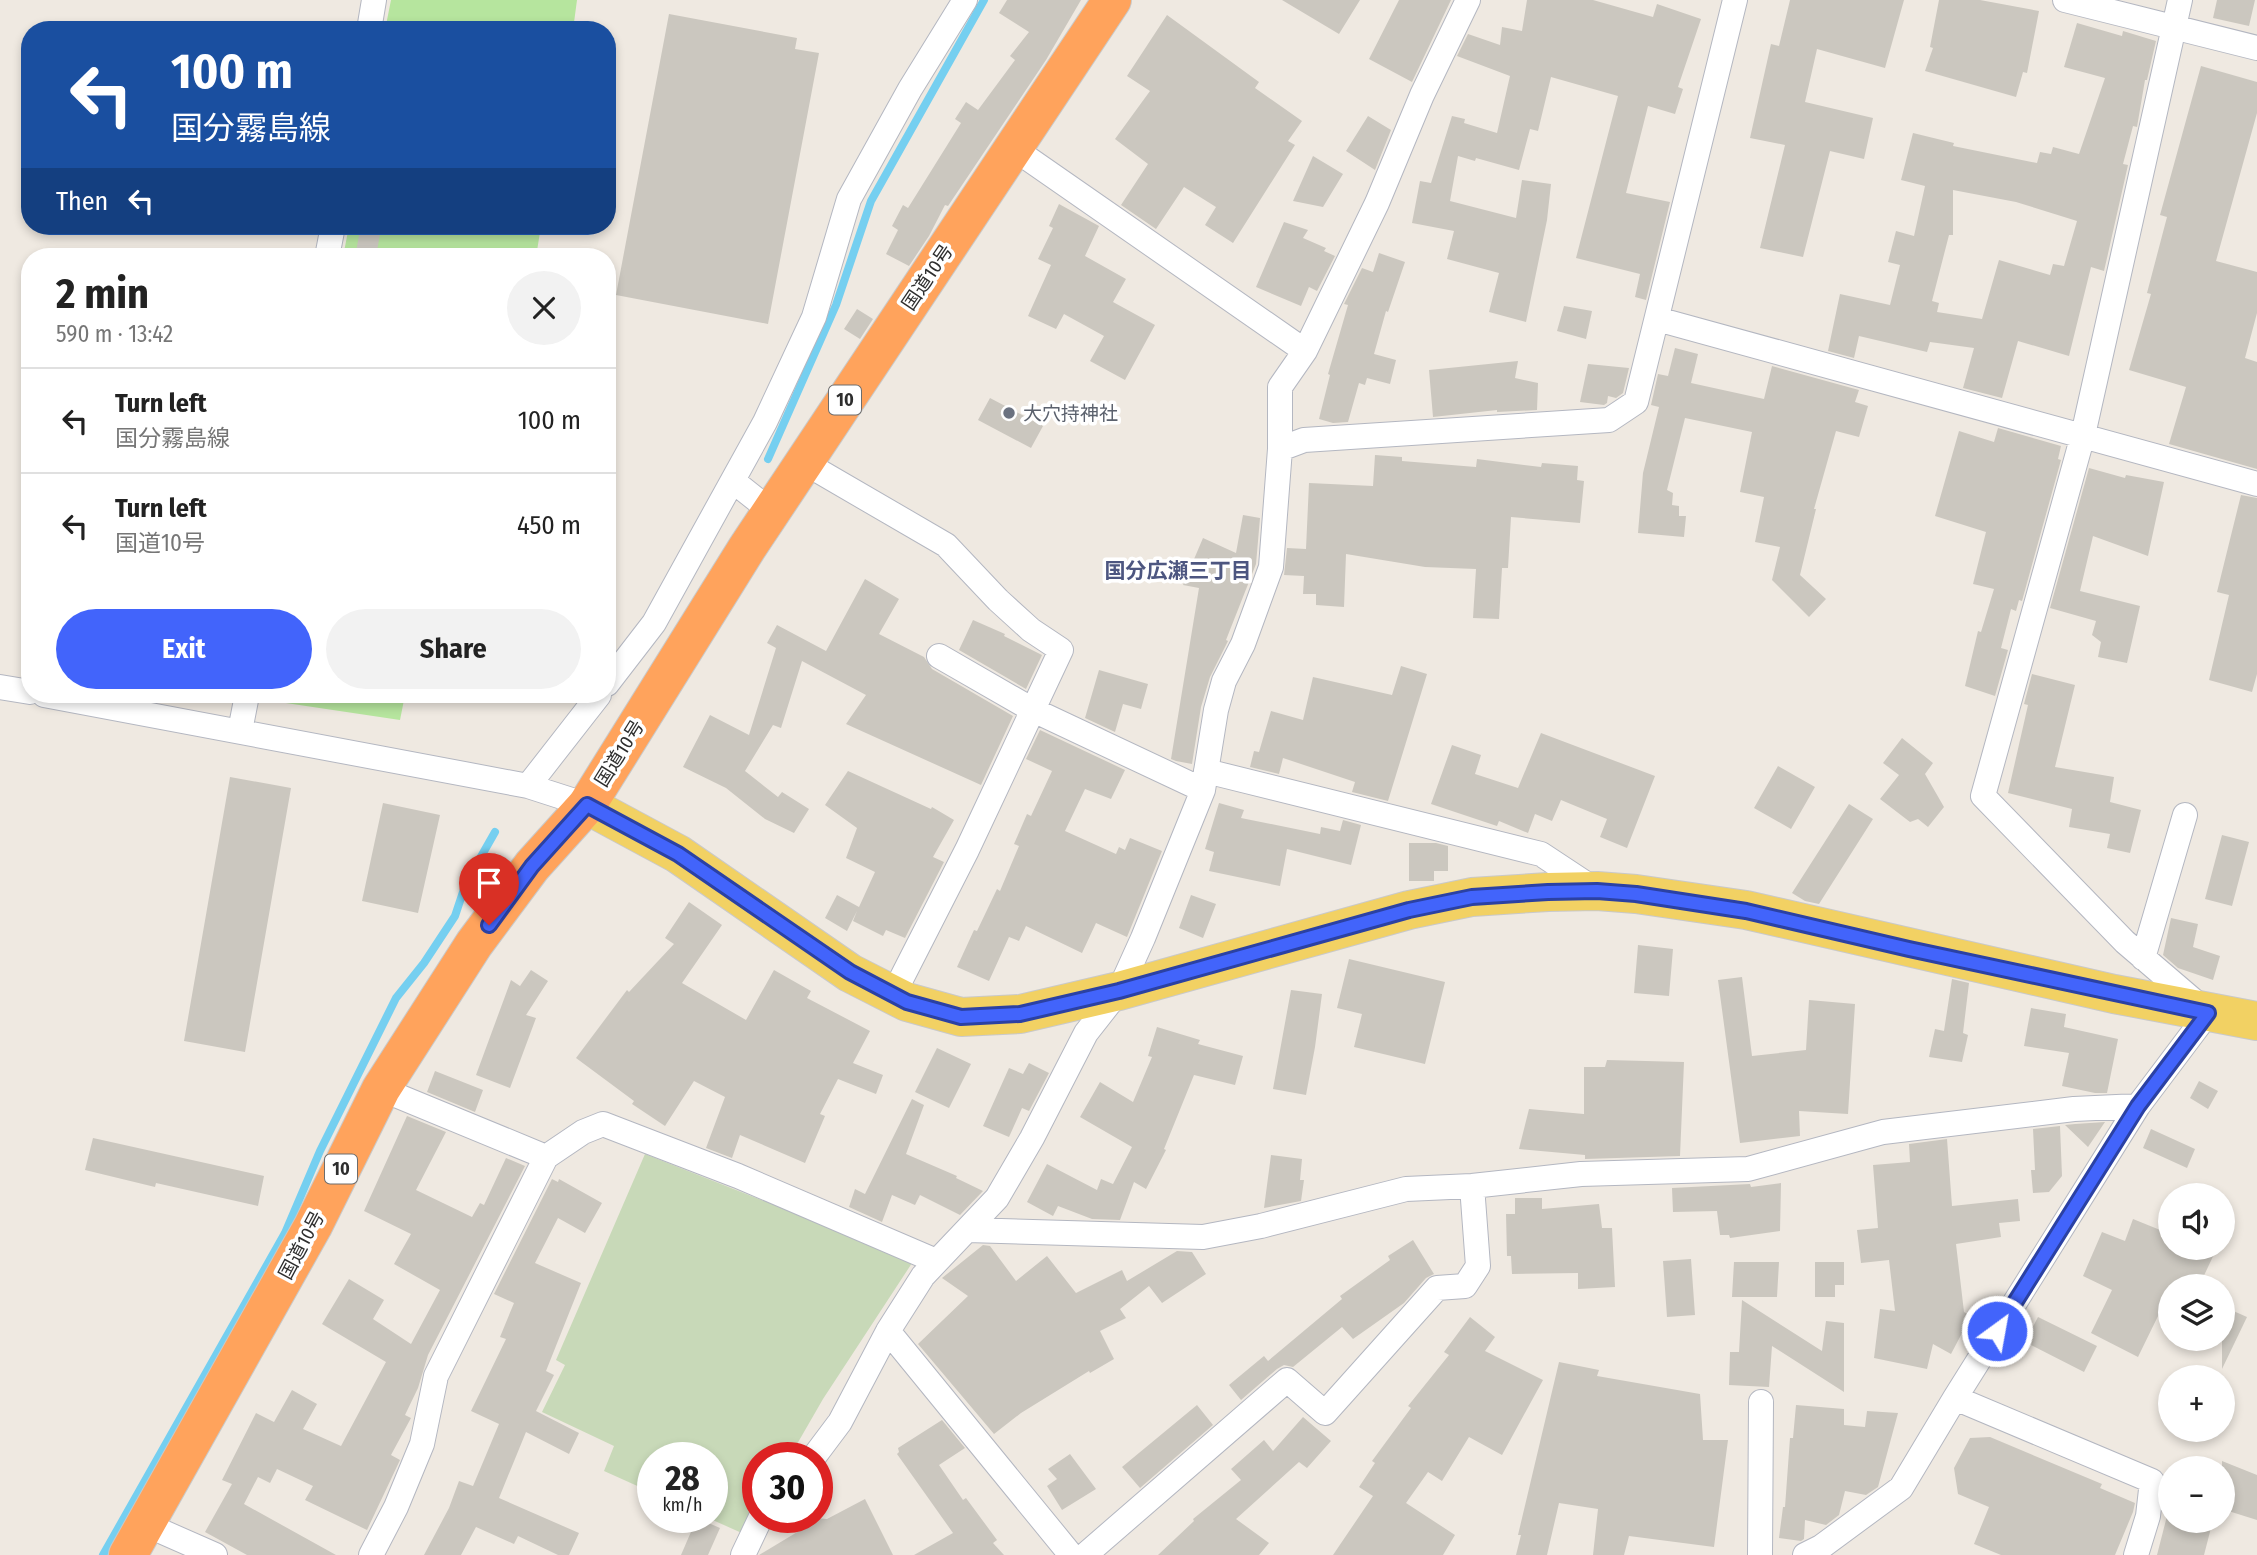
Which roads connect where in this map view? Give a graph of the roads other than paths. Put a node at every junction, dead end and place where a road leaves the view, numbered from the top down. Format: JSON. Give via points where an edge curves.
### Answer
{"nodes":[{"id":1,"x":374,"y":0,"type":"edge"},
{"id":2,"x":965,"y":0,"type":"edge"},
{"id":3,"x":1112,"y":0,"type":"edge"},
{"id":4,"x":1468,"y":0,"type":"edge"},
{"id":5,"x":1735,"y":0,"type":"edge"},
{"id":6,"x":2065,"y":0,"type":"edge"},
{"id":7,"x":2180,"y":0,"type":"edge"},
{"id":8,"x":370,"y":21,"type":"edge"},
{"id":9,"x":2172,"y":28,"type":"junction"},
{"id":10,"x":2257,"y":48,"type":"edge"},
{"id":11,"x":1013,"y":148,"type":"junction"},
{"id":12,"x":1657,"y":319,"type":"junction"},
{"id":13,"x":1305,"y":351,"type":"junction"},
{"id":14,"x":2083,"y":435,"type":"junction"},
{"id":15,"x":1280,"y":449,"type":"junction"},
{"id":16,"x":805,"y":463,"type":"junction"},
{"id":17,"x":733,"y":481,"type":"junction"},
{"id":18,"x":2257,"y":484,"type":"edge"},
{"id":19,"x":772,"y":512,"type":"junction"},
{"id":20,"x":939,"y":656,"type":"dead end"},
{"id":21,"x":616,"y":672,"type":"edge"},
{"id":22,"x":0,"y":687,"type":"edge"},
{"id":23,"x":21,"y":690,"type":"edge"},
{"id":24,"x":88,"y":703,"type":"edge"},
{"id":25,"x":245,"y":703,"type":"edge"},
{"id":26,"x":593,"y":703,"type":"edge"},
{"id":27,"x":1031,"y":709,"type":"junction"},
{"id":28,"x":240,"y":731,"type":"junction"},
{"id":29,"x":1205,"y":781,"type":"junction"},
{"id":30,"x":528,"y":786,"type":"junction"},
{"id":31,"x":587,"y":805,"type":"junction"},
{"id":32,"x":2185,"y":815,"type":"dead end"},
{"id":33,"x":1597,"y":891,"type":"junction"},
{"id":34,"x":2143,"y":958,"type":"junction"},
{"id":35,"x":1119,"y":991,"type":"junction"},
{"id":36,"x":893,"y":995,"type":"junction"},
{"id":37,"x":2208,"y":1013,"type":"junction"},
{"id":38,"x":2257,"y":1021,"type":"edge"},
{"id":39,"x":381,"y":1089,"type":"junction"},
{"id":40,"x":2138,"y":1106,"type":"junction"},
{"id":41,"x":546,"y":1157,"type":"junction"},
{"id":42,"x":1472,"y":1186,"type":"junction"},
{"id":43,"x":967,"y":1230,"type":"junction"},
{"id":44,"x":936,"y":1261,"type":"junction"},
{"id":45,"x":888,"y":1331,"type":"junction"},
{"id":46,"x":1955,"y":1398,"type":"junction"},
{"id":47,"x":1761,"y":1402,"type":"dead end"},
{"id":48,"x":825,"y":1442,"type":"edge"},
{"id":49,"x":753,"y":1533,"type":"edge"},
{"id":50,"x":137,"y":1540,"type":"edge"},
{"id":51,"x":215,"y":1555,"type":"edge"},
{"id":52,"x":372,"y":1555,"type":"edge"},
{"id":53,"x":743,"y":1555,"type":"edge"},
{"id":54,"x":1071,"y":1555,"type":"edge"},
{"id":55,"x":1086,"y":1555,"type":"edge"},
{"id":56,"x":1760,"y":1555,"type":"edge"},
{"id":57,"x":1805,"y":1555,"type":"edge"},
{"id":58,"x":2136,"y":1555,"type":"edge"}],
"edges":[{"from":1,"to":8,"type":"street"},
{"from":2,"to":17,"type":"street","via":[[849,199],[814,317]]},
{"from":3,"to":11,"type":"highway","name":"国道10号","number":"10"},
{"from":4,"to":13,"type":"street"},
{"from":5,"to":12,"type":"street"},
{"from":6,"to":9,"type":"street"},
{"from":7,"to":9,"type":"street"},
{"from":9,"to":10,"type":"street"},
{"from":9,"to":14,"type":"street"},
{"from":11,"to":13,"type":"street"},
{"from":11,"to":16,"type":"highway","name":"国道10号","number":"10"},
{"from":12,"to":14,"type":"street"},
{"from":12,"to":15,"type":"street","via":[[1636,402],[1608,420],[1304,440]]},
{"from":13,"to":15,"type":"street","via":[[1280,387]]},
{"from":14,"to":18,"type":"street"},
{"from":14,"to":34,"type":"street","via":[[1983,796]]},
{"from":15,"to":29,"type":"street","via":[[1271,567],[1224,681]]},
{"from":16,"to":19,"type":"highway","name":"国道10号","number":"10"},
{"from":16,"to":27,"type":"street","via":[[946,545],[998,600],[1061,650]]},
{"from":17,"to":19,"type":"street"},
{"from":17,"to":21,"type":"street","via":[[654,623]]},
{"from":19,"to":31,"type":"highway","name":"国道10号","number":"10"},
{"from":20,"to":27,"type":"street"},
{"from":22,"to":23,"type":"street"},
{"from":24,"to":28,"type":"street"},
{"from":25,"to":28,"type":"street"},
{"from":26,"to":30,"type":"street"},
{"from":27,"to":29,"type":"street"},
{"from":27,"to":36,"type":"street","via":[[967,850]]},
{"from":28,"to":30,"type":"street"},
{"from":29,"to":33,"type":"street","via":[[1541,854]]},
{"from":29,"to":35,"type":"street"},
{"from":30,"to":31,"type":"street"},
{"from":31,"to":36,"type":"main road","via":[[678,854],[850,972]]},
{"from":31,"to":39,"type":"highway","name":"国道10号","number":"10","via":[[532,866],[474,944]]},
{"from":32,"to":34,"type":"street"},
{"from":33,"to":35,"type":"main road","via":[[1472,897],[1409,910]]},
{"from":33,"to":37,"type":"main road","via":[[1746,911]]},
{"from":34,"to":37,"type":"street"},
{"from":35,"to":36,"type":"main road","via":[[1000,1017],[961,1017]]},
{"from":35,"to":43,"type":"street","via":[[1086,1033],[997,1198]]},
{"from":37,"to":38,"type":"main road"},
{"from":37,"to":40,"type":"street"},
{"from":39,"to":41,"type":"street"},
{"from":39,"to":50,"type":"highway","name":"国道10号","number":"10","via":[[313,1226]]},
{"from":40,"to":42,"type":"street","via":[[2074,1109],[1883,1132],[1748,1169],[1581,1174]]},
{"from":40,"to":46,"type":"street"},
{"from":41,"to":44,"type":"street","via":[[603,1124]]},
{"from":41,"to":52,"type":"street","via":[[436,1376],[422,1444]]},
{"from":42,"to":43,"type":"street","via":[[1406,1189],[1203,1237]]},
{"from":42,"to":55,"type":"street","via":[[1478,1266],[1465,1286],[1437,1289],[1325,1413],[1287,1380]]},
{"from":43,"to":44,"type":"street"},
{"from":44,"to":45,"type":"street"},
{"from":45,"to":48,"type":"street"},
{"from":45,"to":54,"type":"street"},
{"from":46,"to":57,"type":"street","via":[[1901,1488]]},
{"from":46,"to":58,"type":"street","via":[[2152,1481]]},
{"from":47,"to":56,"type":"street"},
{"from":49,"to":53,"type":"street"},
{"from":50,"to":51,"type":"street"}]}
